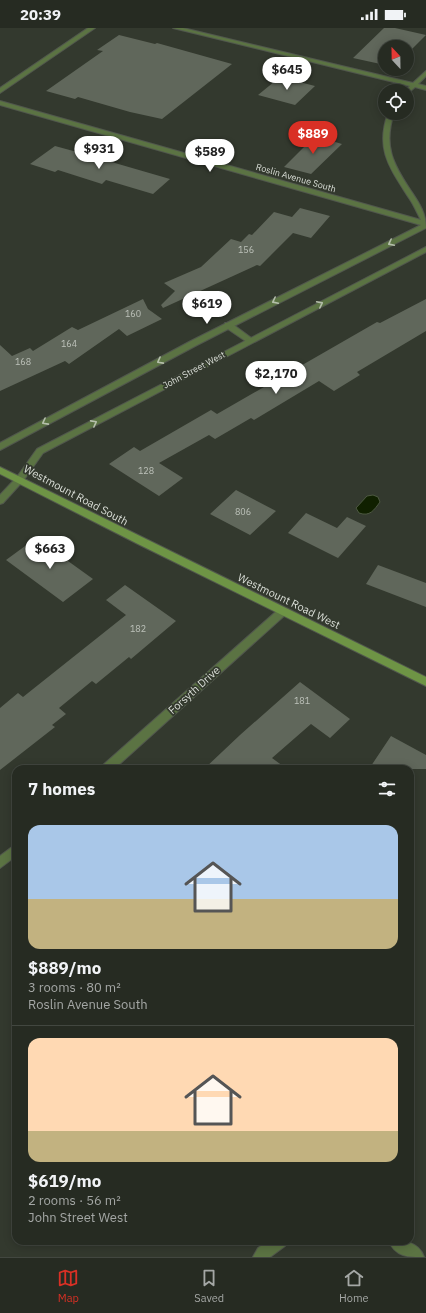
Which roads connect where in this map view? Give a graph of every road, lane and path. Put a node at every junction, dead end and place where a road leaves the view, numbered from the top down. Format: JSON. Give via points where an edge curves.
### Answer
{"nodes":[{"id":1,"x":92,"y":28,"type":"edge"},
{"id":2,"x":176,"y":28,"type":"edge"},
{"id":3,"x":426,"y":73,"type":"edge"},
{"id":4,"x":410,"y":84,"type":"edge"},
{"id":5,"x":414,"y":85,"type":"joint"},
{"id":6,"x":426,"y":88,"type":"edge"},
{"id":7,"x":0,"y":91,"type":"edge"},
{"id":8,"x":0,"y":103,"type":"edge"},
{"id":9,"x":389,"y":120,"type":"edge"},
{"id":10,"x":426,"y":224,"type":"edge"},
{"id":11,"x":426,"y":249,"type":"edge"},
{"id":12,"x":228,"y":325,"type":"junction"},
{"id":13,"x":250,"y":340,"type":"junction"},
{"id":14,"x":0,"y":447,"type":"edge"},
{"id":15,"x":0,"y":470,"type":"edge"},
{"id":16,"x":20,"y":479,"type":"junction"},
{"id":17,"x":0,"y":501,"type":"edge"},
{"id":18,"x":141,"y":542,"type":"joint"},
{"id":19,"x":282,"y":612,"type":"junction"},
{"id":20,"x":426,"y":682,"type":"edge"},
{"id":21,"x":110,"y":765,"type":"edge"},
{"id":22,"x":12,"y":852,"type":"edge"},
{"id":23,"x":0,"y":863,"type":"edge"},
{"id":24,"x":274,"y":1245,"type":"edge"},
{"id":25,"x":401,"y":1245,"type":"edge"},
{"id":26,"x":260,"y":1257,"type":"edge"},
{"id":27,"x":417,"y":1257,"type":"edge"}],
"edges":[{"from":1,"to":7,"type":"street"},
{"from":2,"to":4,"type":"street"},
{"from":3,"to":5,"type":"street"},
{"from":5,"to":6,"type":"street"},
{"from":8,"to":10,"type":"street","name":"Roslin Avenue South"},
{"from":9,"to":10,"type":"street","via":[[385,132],[385,147],[391,165]]},
{"from":10,"to":12,"type":"street","one_way":true},
{"from":13,"to":11,"type":"street","name":"John Street West","one_way":true},
{"from":12,"to":13,"type":"street"},
{"from":12,"to":14,"type":"street","one_way":true},
{"from":16,"to":13,"type":"street","name":"John Street West","one_way":true,"via":[[40,451]]},
{"from":15,"to":16,"type":"main road","name":"Westmount Road South"},
{"from":16,"to":17,"type":"street","name":"John Street West"},
{"from":16,"to":18,"type":"main road","name":"Westmount Road South"},
{"from":18,"to":19,"type":"main road","name":"Westmount Road West"},
{"from":19,"to":20,"type":"main road","name":"Westmount Road West"},
{"from":19,"to":21,"type":"street","name":"Forsyth Drive"},
{"from":22,"to":23,"type":"street"},
{"from":24,"to":26,"type":"street"},
{"from":25,"to":27,"type":"street"}]}
